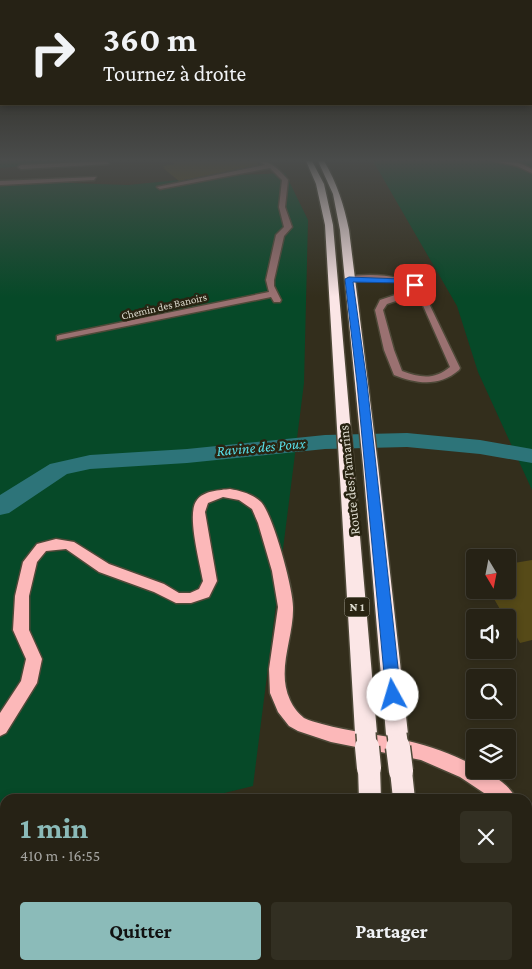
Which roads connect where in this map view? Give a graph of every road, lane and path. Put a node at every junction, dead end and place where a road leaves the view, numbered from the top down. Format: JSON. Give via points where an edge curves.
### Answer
{"nodes":[{"id":1,"x":282,"y":206,"type":"edge"},
{"id":2,"x":326,"y":206,"type":"edge"},
{"id":3,"x":340,"y":206,"type":"edge"},
{"id":4,"x":349,"y":279,"type":"junction"},
{"id":5,"x":424,"y":299,"type":"junction"},
{"id":6,"x":60,"y":338,"type":"dead end"},
{"id":7,"x":0,"y":728,"type":"edge"},
{"id":8,"x":370,"y":794,"type":"edge"},
{"id":9,"x":403,"y":794,"type":"edge"},
{"id":10,"x":499,"y":794,"type":"edge"}],
"edges":[{"from":1,"to":6,"type":"street","name":"Chemin des Banoirs","via":[[288,227],[280,235],[273,262],[270,286],[275,298],[207,307]]},
{"from":2,"to":8,"type":"highway","name":"Route des Tamarins","number":"N 1","bridge":true},
{"from":3,"to":4,"type":"highway","name":"Route des Tamarins","number":"N 1"},
{"from":4,"to":5,"type":"street","via":[[401,281],[415,285]]},
{"from":4,"to":9,"type":"highway","name":"Route des Tamarins","number":"N 1","bridge":true},
{"from":5,"to":5,"type":"street","via":[[455,368],[447,376],[431,381],[414,380],[398,373],[379,310],[383,302],[395,298]]},
{"from":7,"to":10,"type":"main road","via":[[29,683],[34,659],[21,630],[22,596],[30,562],[36,553],[42,547],[68,545],[104,568],[159,588],[176,598],[191,598],[204,593],[210,581],[198,512],[202,501],[214,494],[231,492],[258,507],[281,571],[287,606],[280,639],[277,684],[283,703],[298,724],[339,738],[421,752],[454,764]]}]}
